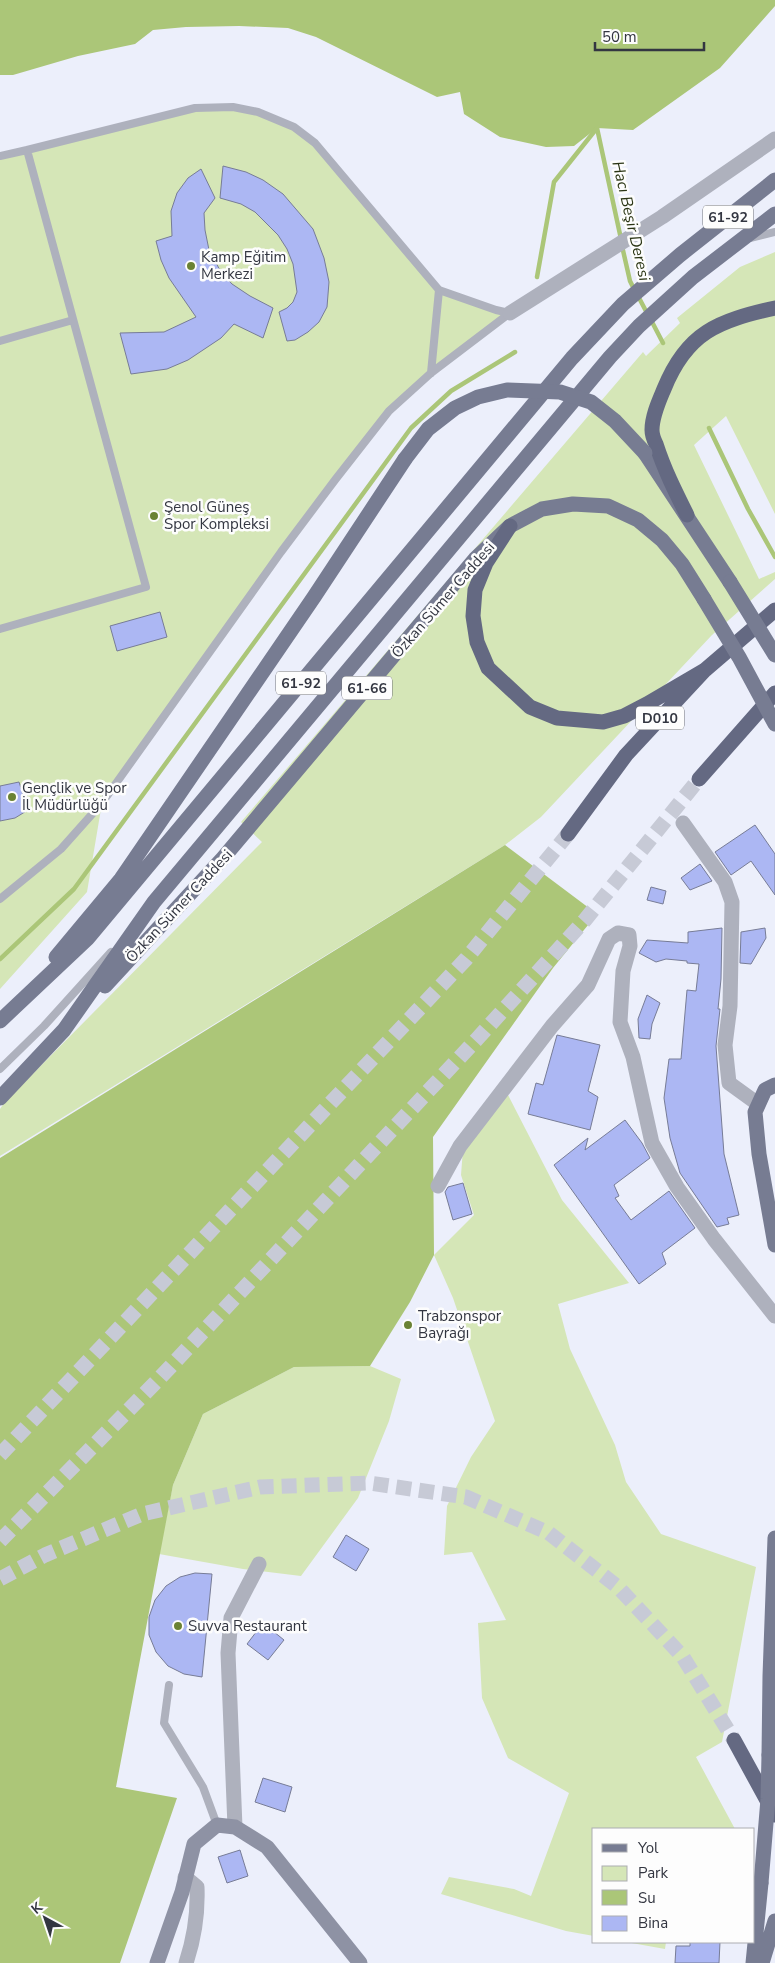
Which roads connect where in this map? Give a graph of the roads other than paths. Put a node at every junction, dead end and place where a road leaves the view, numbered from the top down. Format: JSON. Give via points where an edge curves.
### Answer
{"nodes":[{"id":1,"x":775,"y":139,"type":"edge"},
{"id":2,"x":27,"y":150,"type":"junction"},
{"id":3,"x":0,"y":156,"type":"edge"},
{"id":4,"x":775,"y":180,"type":"edge"},
{"id":5,"x":775,"y":214,"type":"edge"},
{"id":6,"x":775,"y":232,"type":"edge"},
{"id":7,"x":740,"y":240,"type":"junction"},
{"id":8,"x":439,"y":290,"type":"junction"},
{"id":9,"x":775,"y":308,"type":"edge"},
{"id":10,"x":510,"y":313,"type":"junction"},
{"id":11,"x":73,"y":320,"type":"junction"},
{"id":12,"x":0,"y":341,"type":"edge"},
{"id":13,"x":431,"y":373,"type":"junction"},
{"id":14,"x":687,"y":514,"type":"junction"},
{"id":15,"x":510,"y":526,"type":"junction"},
{"id":16,"x":772,"y":613,"type":"edge"},
{"id":17,"x":0,"y":629,"type":"edge"},
{"id":18,"x":775,"y":655,"type":"edge"},
{"id":19,"x":705,"y":670,"type":"junction"},
{"id":20,"x":775,"y":694,"type":"edge"},
{"id":21,"x":775,"y":724,"type":"edge"},
{"id":22,"x":699,"y":778,"type":"tunnel mouth"},
{"id":23,"x":684,"y":823,"type":"dead end"},
{"id":24,"x":568,"y":834,"type":"tunnel mouth"},
{"id":25,"x":0,"y":899,"type":"edge"},
{"id":26,"x":154,"y":902,"type":"junction"},
{"id":27,"x":0,"y":1020,"type":"edge"},
{"id":28,"x":64,"y":1030,"type":"junction"},
{"id":29,"x":0,"y":1068,"type":"edge"},
{"id":30,"x":775,"y":1085,"type":"edge"},
{"id":31,"x":1,"y":1098,"type":"edge"},
{"id":32,"x":758,"y":1104,"type":"junction"},
{"id":33,"x":438,"y":1186,"type":"dead end"},
{"id":34,"x":775,"y":1246,"type":"edge"},
{"id":35,"x":775,"y":1316,"type":"edge"},
{"id":36,"x":775,"y":1538,"type":"edge"},
{"id":37,"x":259,"y":1564,"type":"dead end"},
{"id":38,"x":169,"y":1685,"type":"dead end"},
{"id":39,"x":734,"y":1740,"type":"tunnel mouth"},
{"id":40,"x":775,"y":1815,"type":"edge"},
{"id":41,"x":217,"y":1825,"type":"junction"},
{"id":42,"x":235,"y":1826,"type":"junction"},
{"id":43,"x":185,"y":1877,"type":"junction"},
{"id":44,"x":775,"y":1922,"type":"edge"},
{"id":45,"x":157,"y":1963,"type":"edge"},
{"id":46,"x":186,"y":1963,"type":"edge"},
{"id":47,"x":360,"y":1963,"type":"edge"},
{"id":48,"x":753,"y":1963,"type":"edge"},
{"id":49,"x":762,"y":1963,"type":"edge"}],
"edges":[{"from":1,"to":10,"type":"street","via":[[662,217]]},
{"from":2,"to":3,"type":"lane"},
{"from":2,"to":8,"type":"lane","via":[[195,108],[233,107],[258,112],[294,127],[315,143]]},
{"from":2,"to":11,"type":"lane"},
{"from":4,"to":27,"type":"main road","number":"61-92","via":[[623,304],[572,358],[88,938]]},
{"from":5,"to":7,"type":"main road","number":"61-92"},
{"from":6,"to":7,"type":"lane","number":"61-92"},
{"from":7,"to":26,"type":"main road","name":"Özkan Sümer Caddesi","number":"61-92","via":[[692,277],[610,357]]},
{"from":8,"to":10,"type":"lane"},
{"from":8,"to":13,"type":"lane"},
{"from":9,"to":14,"type":"highway","via":[[715,326],[692,342],[672,370],[651,430],[663,465]]},
{"from":10,"to":13,"type":"lane"},
{"from":11,"to":12,"type":"lane"},
{"from":11,"to":17,"type":"lane","via":[[146,587]]},
{"from":13,"to":25,"type":"lane","via":[[389,411],[335,480],[102,803],[60,849]]},
{"from":14,"to":18,"type":"main road","bridge":true},
{"from":14,"to":27,"type":"main road","number":"61-92","bridge":true,"via":[[645,453],[615,421],[590,402],[560,392],[507,390],[478,397],[454,408],[428,429],[405,459],[121,879]]},
{"from":15,"to":19,"type":"highway","via":[[486,563],[475,590],[472,616],[477,642],[488,668],[530,707],[557,718],[603,722],[624,716]]},
{"from":15,"to":21,"type":"main road","name":"Özkan Sümer Caddesi","number":"61-66","bridge":true,"via":[[542,509],[573,504],[608,506],[638,520],[662,540],[682,564],[739,657]]},
{"from":15,"to":28,"type":"main road","name":"Özkan Sümer Caddesi","number":"61-66","via":[[475,560],[224,858]]},
{"from":16,"to":19,"type":"highway","number":"D010"},
{"from":19,"to":24,"type":"highway","number":"D010","via":[[626,755]]},
{"from":20,"to":22,"type":"highway"},
{"from":23,"to":32,"type":"street","via":[[725,882],[732,902],[730,1006],[725,1045],[729,1083]]},
{"from":26,"to":28,"type":"main road","name":"Özkan Sümer Caddesi","number":"61-92"},
{"from":26,"to":29,"type":"lane","via":[[44,1026]]},
{"from":28,"to":31,"type":"main road","name":"Özkan Sümer Caddesi","number":"61-92"},
{"from":30,"to":32,"type":"main road","via":[[765,1090]]},
{"from":32,"to":34,"type":"main road","via":[[755,1112],[760,1154]]},
{"from":33,"to":35,"type":"street","via":[[460,1146],[552,1026],[588,985],[609,939],[618,933],[629,935],[620,1022],[633,1057],[652,1143],[677,1187]]},
{"from":36,"to":48,"type":"main road","bridge":true,"via":[[768,1800]]},
{"from":37,"to":42,"type":"street","via":[[230,1618],[228,1653]]},
{"from":38,"to":41,"type":"lane","via":[[164,1723],[203,1787]]},
{"from":39,"to":40,"type":"highway"},
{"from":41,"to":42,"type":"main road"},
{"from":41,"to":43,"type":"main road","via":[[194,1844]]},
{"from":42,"to":47,"type":"main road","via":[[267,1847]]},
{"from":43,"to":45,"type":"main road"},
{"from":43,"to":46,"type":"street","via":[[197,1887],[198,1903],[192,1947]]},
{"from":44,"to":49,"type":"main road"}]}
